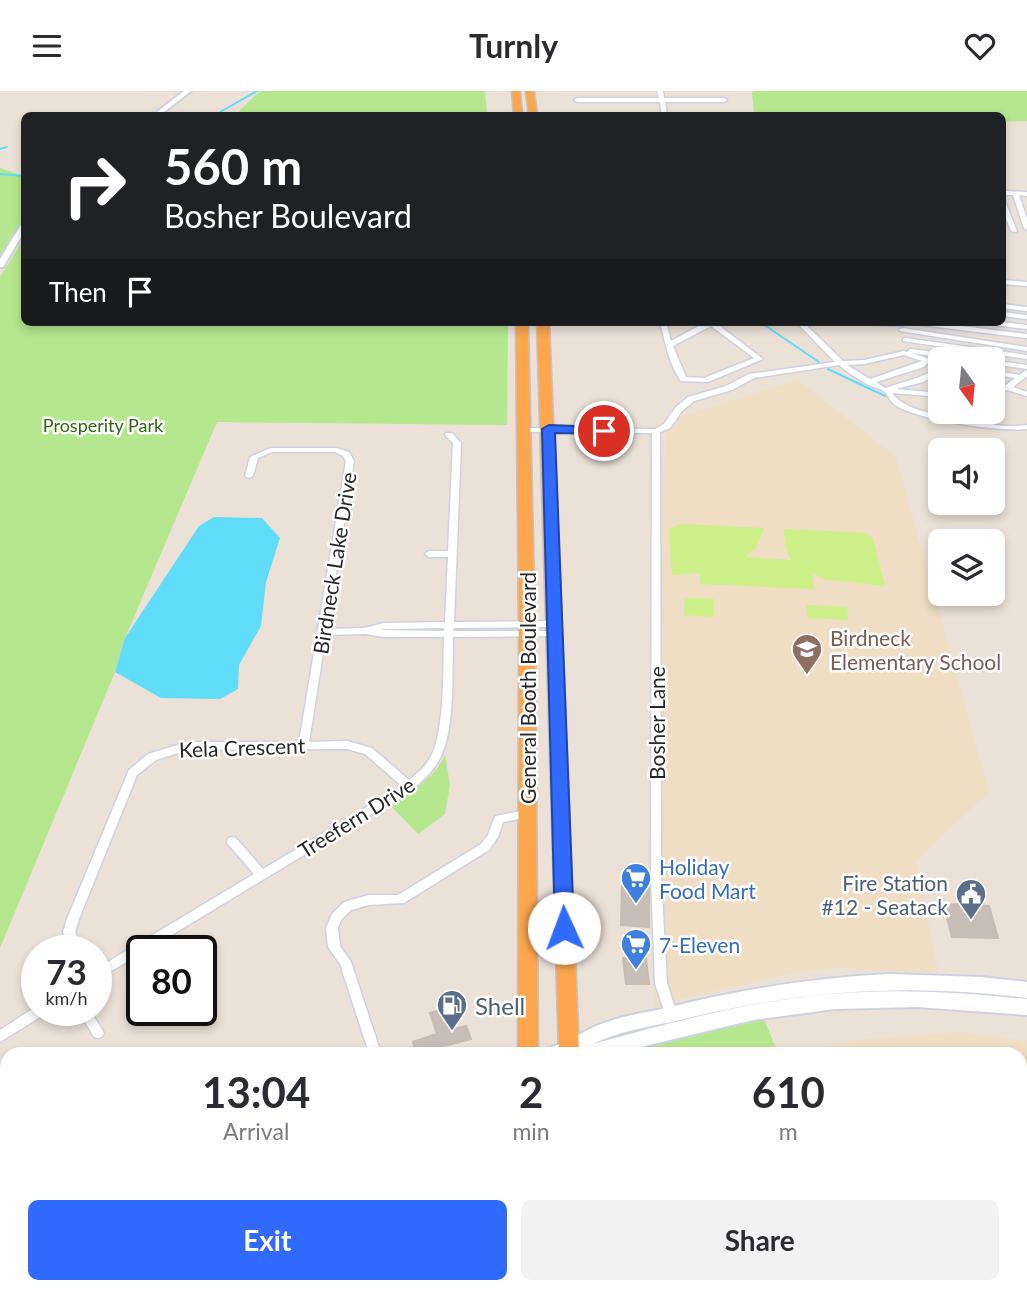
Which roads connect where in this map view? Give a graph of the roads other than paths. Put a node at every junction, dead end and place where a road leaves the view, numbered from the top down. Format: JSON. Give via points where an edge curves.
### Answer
{"nodes":[{"id":1,"x":188,"y":91,"type":"edge"},
{"id":2,"x":516,"y":91,"type":"edge"},
{"id":3,"x":530,"y":91,"type":"edge"},
{"id":4,"x":657,"y":91,"type":"edge"},
{"id":5,"x":577,"y":100,"type":"dead end"},
{"id":6,"x":659,"y":100,"type":"junction"},
{"id":7,"x":724,"y":100,"type":"dead end"},
{"id":8,"x":160,"y":112,"type":"edge"},
{"id":9,"x":518,"y":112,"type":"edge"},
{"id":10,"x":533,"y":112,"type":"edge"},
{"id":11,"x":662,"y":112,"type":"edge"},
{"id":12,"x":1006,"y":193,"type":"edge"},
{"id":13,"x":1015,"y":193,"type":"junction"},
{"id":14,"x":1027,"y":194,"type":"edge"},
{"id":15,"x":1006,"y":212,"type":"edge"},
{"id":16,"x":1027,"y":230,"type":"edge"},
{"id":17,"x":1006,"y":231,"type":"edge"},
{"id":18,"x":21,"y":232,"type":"edge"},
{"id":19,"x":1014,"y":232,"type":"junction"},
{"id":20,"x":0,"y":265,"type":"edge"},
{"id":21,"x":1006,"y":282,"type":"edge"},
{"id":22,"x":1027,"y":284,"type":"edge"},
{"id":23,"x":1006,"y":306,"type":"edge"},
{"id":24,"x":1027,"y":309,"type":"edge"},
{"id":25,"x":1006,"y":314,"type":"edge"},
{"id":26,"x":1027,"y":317,"type":"edge"},
{"id":27,"x":1006,"y":324,"type":"edge"},
{"id":28,"x":522,"y":326,"type":"edge"},
{"id":29,"x":543,"y":326,"type":"edge"},
{"id":30,"x":662,"y":326,"type":"edge"},
{"id":31,"x":704,"y":326,"type":"edge"},
{"id":32,"x":716,"y":326,"type":"edge"},
{"id":33,"x":803,"y":326,"type":"edge"},
{"id":34,"x":901,"y":326,"type":"edge"},
{"id":35,"x":906,"y":326,"type":"edge"},
{"id":36,"x":946,"y":326,"type":"edge"},
{"id":37,"x":1027,"y":327,"type":"edge"},
{"id":38,"x":1027,"y":336,"type":"edge"},
{"id":39,"x":905,"y":340,"type":"junction"},
{"id":40,"x":669,"y":345,"type":"junction"},
{"id":41,"x":1027,"y":349,"type":"edge"},
{"id":42,"x":905,"y":352,"type":"junction"},
{"id":43,"x":928,"y":354,"type":"edge"},
{"id":44,"x":1027,"y":357,"type":"edge"},
{"id":45,"x":927,"y":361,"type":"joint"},
{"id":46,"x":841,"y":363,"type":"junction"},
{"id":47,"x":1005,"y":366,"type":"edge"},
{"id":48,"x":1005,"y":372,"type":"edge"},
{"id":49,"x":1025,"y":372,"type":"edge"},
{"id":50,"x":928,"y":376,"type":"edge"},
{"id":51,"x":868,"y":382,"type":"junction"},
{"id":52,"x":1007,"y":388,"type":"joint"},
{"id":53,"x":886,"y":391,"type":"junction"},
{"id":54,"x":1026,"y":392,"type":"edge"},
{"id":55,"x":928,"y":394,"type":"edge"},
{"id":56,"x":549,"y":429,"type":"junction"},
{"id":57,"x":1025,"y":429,"type":"edge"},
{"id":58,"x":524,"y":430,"type":"junction"},
{"id":59,"x":656,"y":431,"type":"junction"},
{"id":60,"x":449,"y":435,"type":"dead end"},
{"id":61,"x":249,"y":476,"type":"dead end"},
{"id":62,"x":429,"y":554,"type":"dead end"},
{"id":63,"x":452,"y":554,"type":"junction"},
{"id":64,"x":449,"y":629,"type":"junction"},
{"id":65,"x":527,"y":629,"type":"junction"},
{"id":66,"x":553,"y":629,"type":"junction"},
{"id":67,"x":323,"y":632,"type":"junction"},
{"id":68,"x":304,"y":744,"type":"junction"},
{"id":69,"x":410,"y":786,"type":"junction"},
{"id":70,"x":527,"y":814,"type":"junction"},
{"id":71,"x":232,"y":841,"type":"dead end"},
{"id":72,"x":262,"y":875,"type":"junction"},
{"id":73,"x":70,"y":935,"type":"edge"},
{"id":74,"x":112,"y":965,"type":"edge"},
{"id":75,"x":1027,"y":990,"type":"edge"},
{"id":76,"x":1027,"y":1007,"type":"edge"},
{"id":77,"x":671,"y":1014,"type":"junction"},
{"id":78,"x":21,"y":1023,"type":"edge"},
{"id":79,"x":94,"y":1026,"type":"edge"},
{"id":80,"x":98,"y":1033,"type":"dead end"},
{"id":81,"x":0,"y":1037,"type":"edge"},
{"id":82,"x":373,"y":1047,"type":"edge"},
{"id":83,"x":528,"y":1047,"type":"edge"},
{"id":84,"x":566,"y":1047,"type":"edge"},
{"id":85,"x":575,"y":1047,"type":"edge"},
{"id":86,"x":612,"y":1047,"type":"edge"}],
"edges":[{"from":1,"to":8,"type":"street"},
{"from":2,"to":9,"type":"highway"},
{"from":3,"to":10,"type":"highway"},
{"from":4,"to":6,"type":"street"},
{"from":5,"to":6,"type":"street"},
{"from":6,"to":7,"type":"street"},
{"from":6,"to":11,"type":"street"},
{"from":12,"to":13,"type":"street"},
{"from":13,"to":14,"type":"street"},
{"from":13,"to":16,"type":"street"},
{"from":15,"to":19,"type":"street"},
{"from":16,"to":19,"type":"street"},
{"from":17,"to":19,"type":"street"},
{"from":18,"to":20,"type":"street"},
{"from":21,"to":22,"type":"street"},
{"from":23,"to":24,"type":"street"},
{"from":25,"to":26,"type":"street"},
{"from":27,"to":37,"type":"street"},
{"from":28,"to":58,"type":"highway","name":"General Booth Boulevard"},
{"from":29,"to":56,"type":"highway","name":"General Booth Boulevard"},
{"from":30,"to":40,"type":"street"},
{"from":31,"to":40,"type":"street"},
{"from":32,"to":40,"type":"street","via":[[759,359],[694,381],[680,374]]},
{"from":33,"to":46,"type":"street"},
{"from":34,"to":39,"type":"street"},
{"from":35,"to":41,"type":"street"},
{"from":36,"to":38,"type":"street"},
{"from":39,"to":42,"type":"street"},
{"from":39,"to":44,"type":"street"},
{"from":42,"to":43,"type":"street"},
{"from":42,"to":45,"type":"street"},
{"from":42,"to":46,"type":"street"},
{"from":45,"to":51,"type":"street"},
{"from":46,"to":51,"type":"street"},
{"from":46,"to":59,"type":"street","via":[[752,376],[691,399],[667,426]]},
{"from":47,"to":49,"type":"street"},
{"from":48,"to":49,"type":"street"},
{"from":49,"to":52,"type":"street"},
{"from":50,"to":53,"type":"street"},
{"from":51,"to":53,"type":"street"},
{"from":52,"to":54,"type":"street"},
{"from":53,"to":55,"type":"street"},
{"from":53,"to":57,"type":"street","via":[[901,405]]},
{"from":56,"to":58,"type":"street"},
{"from":56,"to":59,"type":"street"},
{"from":56,"to":66,"type":"highway","name":"General Booth Boulevard"},
{"from":58,"to":65,"type":"highway","name":"General Booth Boulevard"},
{"from":59,"to":77,"type":"street","name":"Bosher Lane","via":[[656,875],[661,983]]},
{"from":60,"to":63,"type":"street","name":"Treefern Drive","via":[[457,443]]},
{"from":61,"to":67,"type":"street","name":"Birdneck Lake Drive","via":[[254,457],[271,450],[336,450],[349,458]]},
{"from":62,"to":63,"type":"street"},
{"from":63,"to":64,"type":"street","name":"Treefern Drive"},
{"from":64,"to":65,"type":"street"},
{"from":64,"to":67,"type":"street"},
{"from":64,"to":69,"type":"street","name":"Treefern Drive","via":[[441,748],[431,768]]},
{"from":65,"to":66,"type":"street"},
{"from":65,"to":70,"type":"highway","name":"General Booth Boulevard"},
{"from":66,"to":84,"type":"highway","name":"General Booth Boulevard"},
{"from":67,"to":68,"type":"street","name":"Birdneck Lake Drive"},
{"from":68,"to":69,"type":"street","name":"Kela Crescent","via":[[359,747]]},
{"from":68,"to":73,"type":"street","name":"Kela Crescent","via":[[187,746],[140,766],[133,773]]},
{"from":69,"to":72,"type":"street","name":"Treefern Drive"},
{"from":70,"to":82,"type":"street","via":[[499,819],[485,846],[400,900],[369,900],[347,906],[336,917],[334,947],[345,962]]},
{"from":70,"to":83,"type":"highway","name":"General Booth Boulevard"},
{"from":71,"to":72,"type":"street"},
{"from":72,"to":74,"type":"street","name":"Treefern Drive"},
{"from":75,"to":77,"type":"main road","via":[[930,981],[853,982],[732,999]]},
{"from":76,"to":86,"type":"main road","via":[[919,998],[807,1004],[752,1012]]},
{"from":77,"to":85,"type":"main road","via":[[592,1035]]},
{"from":78,"to":81,"type":"street"},
{"from":79,"to":80,"type":"street"}]}
